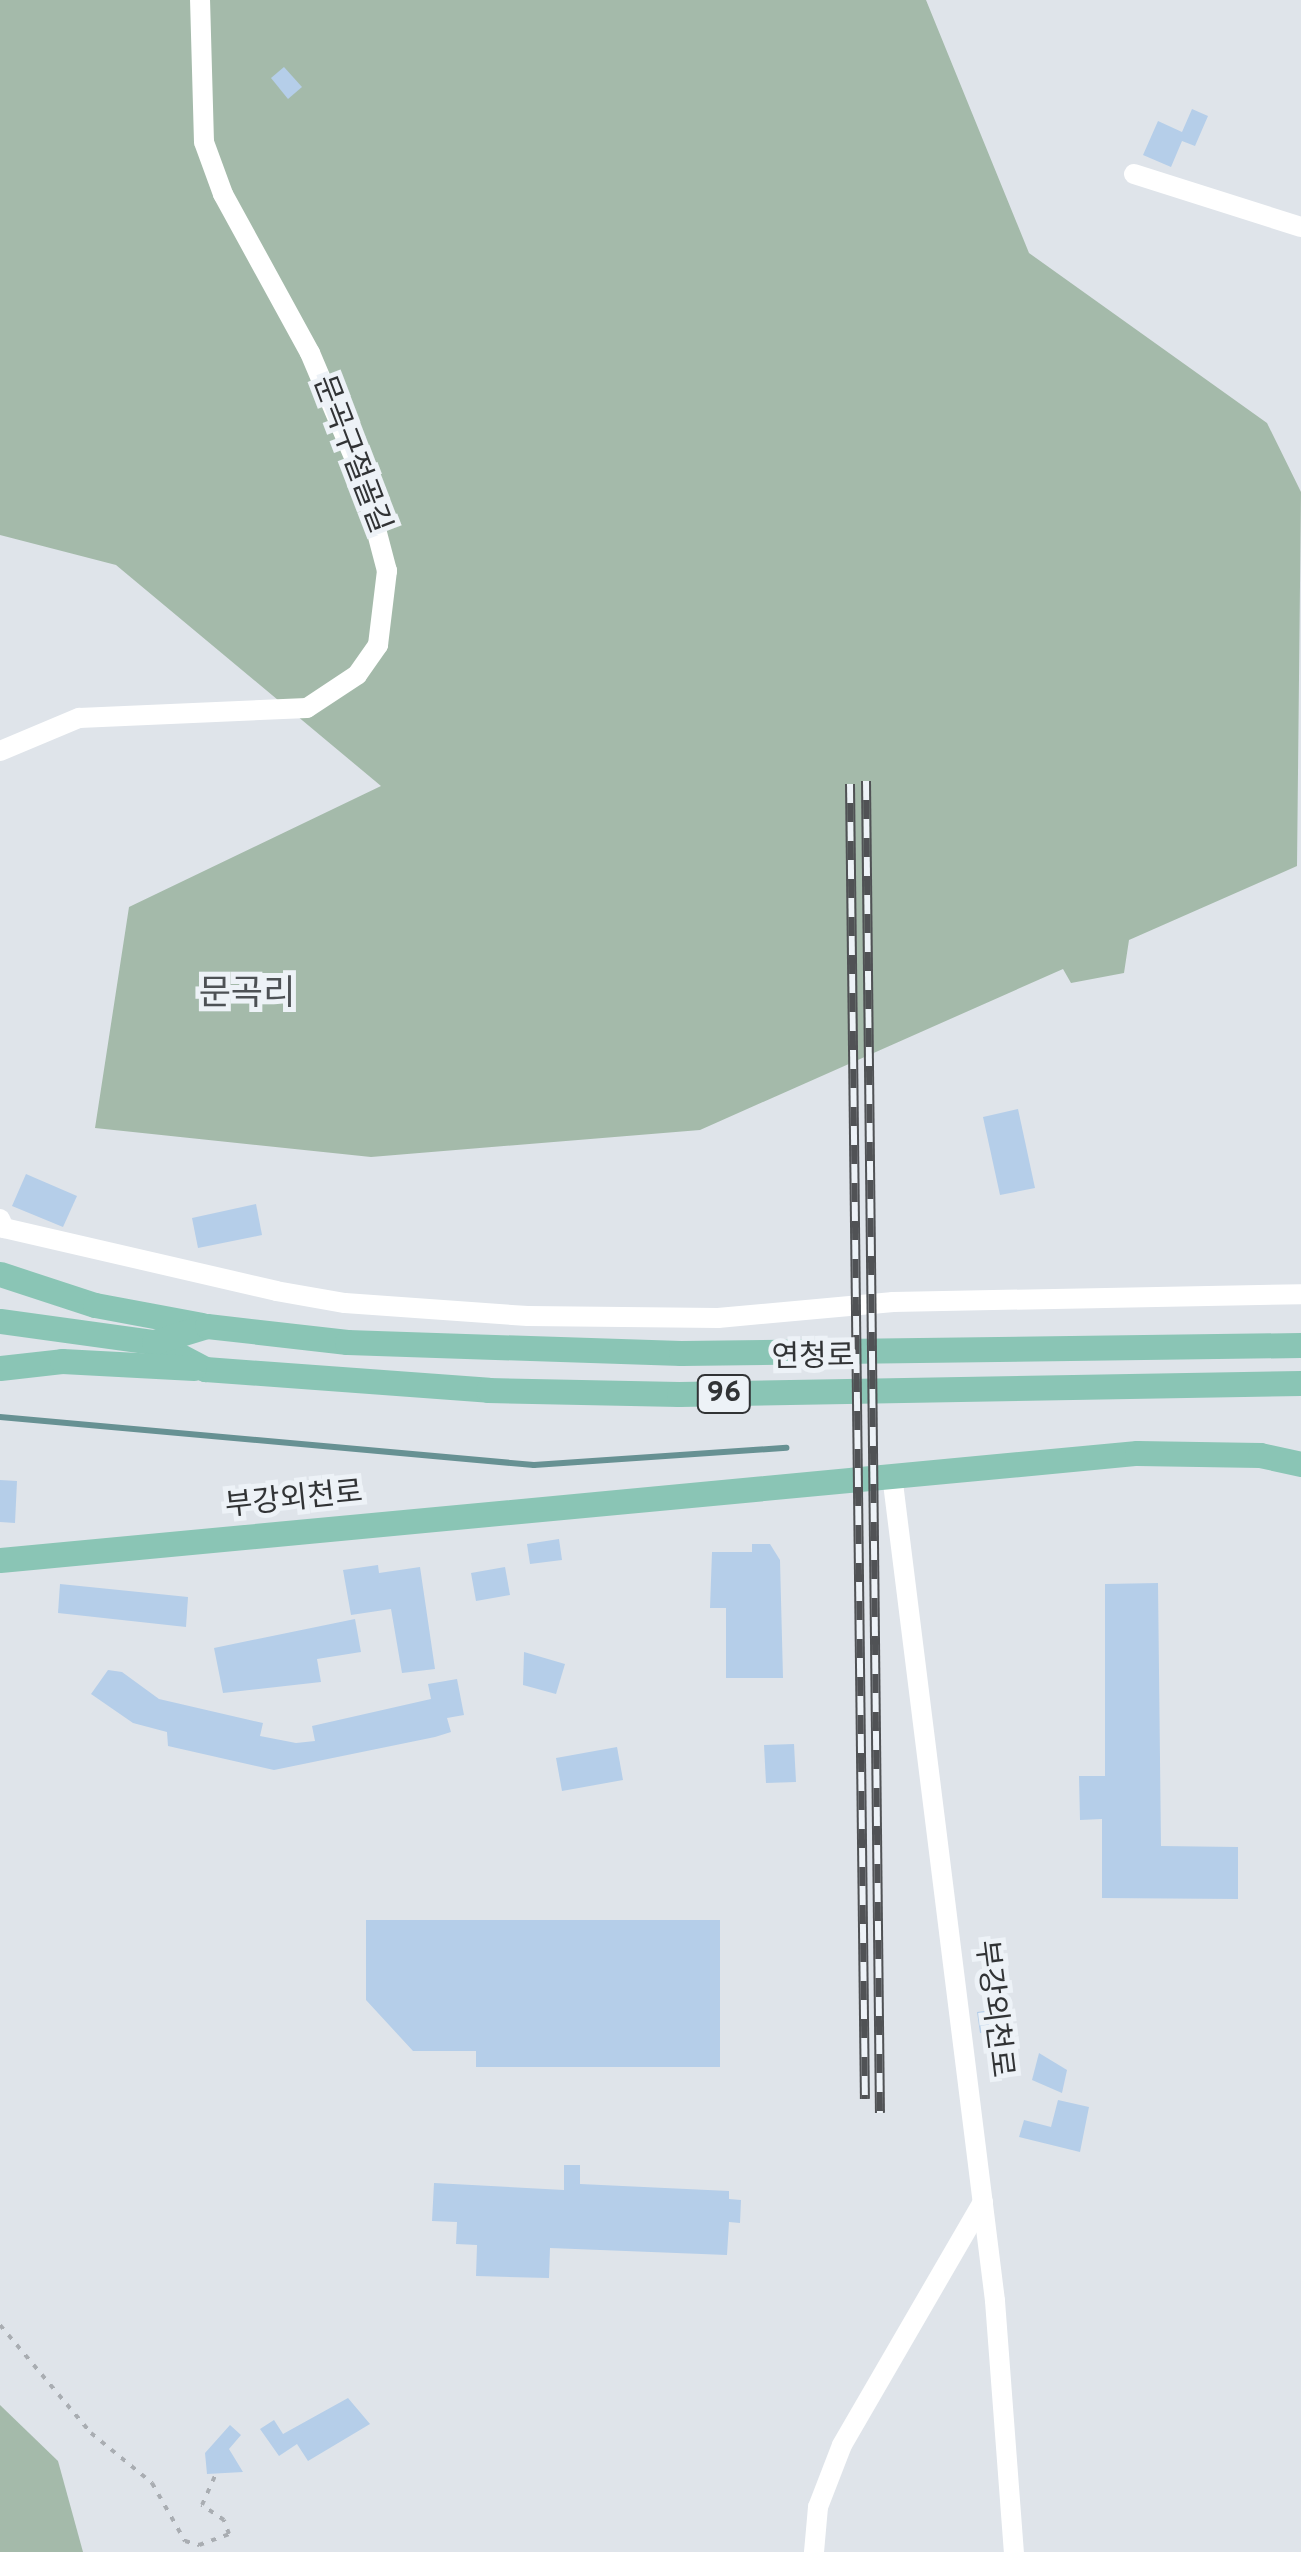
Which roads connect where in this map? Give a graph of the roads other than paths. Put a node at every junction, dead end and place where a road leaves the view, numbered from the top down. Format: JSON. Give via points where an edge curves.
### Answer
{"nodes":[{"id":1,"x":200,"y":0,"type":"edge"},
{"id":2,"x":1134,"y":174,"type":"dead end"},
{"id":3,"x":1301,"y":227,"type":"edge"},
{"id":4,"x":0,"y":751,"type":"edge"},
{"id":5,"x":0,"y":1219,"type":"edge"},
{"id":6,"x":0,"y":1274,"type":"edge"},
{"id":7,"x":1301,"y":1294,"type":"edge"},
{"id":8,"x":0,"y":1321,"type":"edge"},
{"id":9,"x":207,"y":1326,"type":"junction"},
{"id":10,"x":154,"y":1342,"type":"junction"},
{"id":11,"x":1301,"y":1345,"type":"edge"},
{"id":12,"x":0,"y":1368,"type":"edge"},
{"id":13,"x":204,"y":1369,"type":"junction"},
{"id":14,"x":1301,"y":1383,"type":"edge"},
{"id":15,"x":1301,"y":1464,"type":"edge"},
{"id":16,"x":892,"y":1475,"type":"junction"},
{"id":17,"x":0,"y":1560,"type":"edge"},
{"id":18,"x":983,"y":2202,"type":"junction"},
{"id":19,"x":814,"y":2552,"type":"edge"},
{"id":20,"x":1014,"y":2552,"type":"edge"}],
"edges":[{"from":1,"to":4,"type":"street","name":"문곡구절골길","via":[[204,142],[222,194],[310,353],[362,476],[387,570],[378,645],[357,675],[306,708],[79,718]]},
{"from":2,"to":3,"type":"street"},
{"from":5,"to":7,"type":"street","via":[[4,1228],[276,1291],[346,1304],[510,1315],[718,1318],[893,1302]]},
{"from":6,"to":9,"type":"main road","via":[[95,1305]]},
{"from":8,"to":10,"type":"main road","name":"연청로","number":"96"},
{"from":9,"to":10,"type":"main road","name":"연청로","number":"96"},
{"from":9,"to":11,"type":"main road","name":"연청로","number":"96","via":[[348,1342],[681,1353]]},
{"from":10,"to":13,"type":"main road","name":"연청로","number":"96"},
{"from":12,"to":13,"type":"main road","via":[[62,1361]]},
{"from":13,"to":14,"type":"main road","name":"연청로","number":"96","via":[[342,1383],[679,1394]]},
{"from":15,"to":16,"type":"main road","name":"부강외천로","via":[[1260,1455],[1137,1453]]},
{"from":16,"to":17,"type":"main road","name":"부강외천로"},
{"from":16,"to":18,"type":"street","name":"부강외천로"},
{"from":18,"to":19,"type":"street","via":[[842,2445],[818,2507]]},
{"from":18,"to":20,"type":"street","name":"부강외천로"}]}
